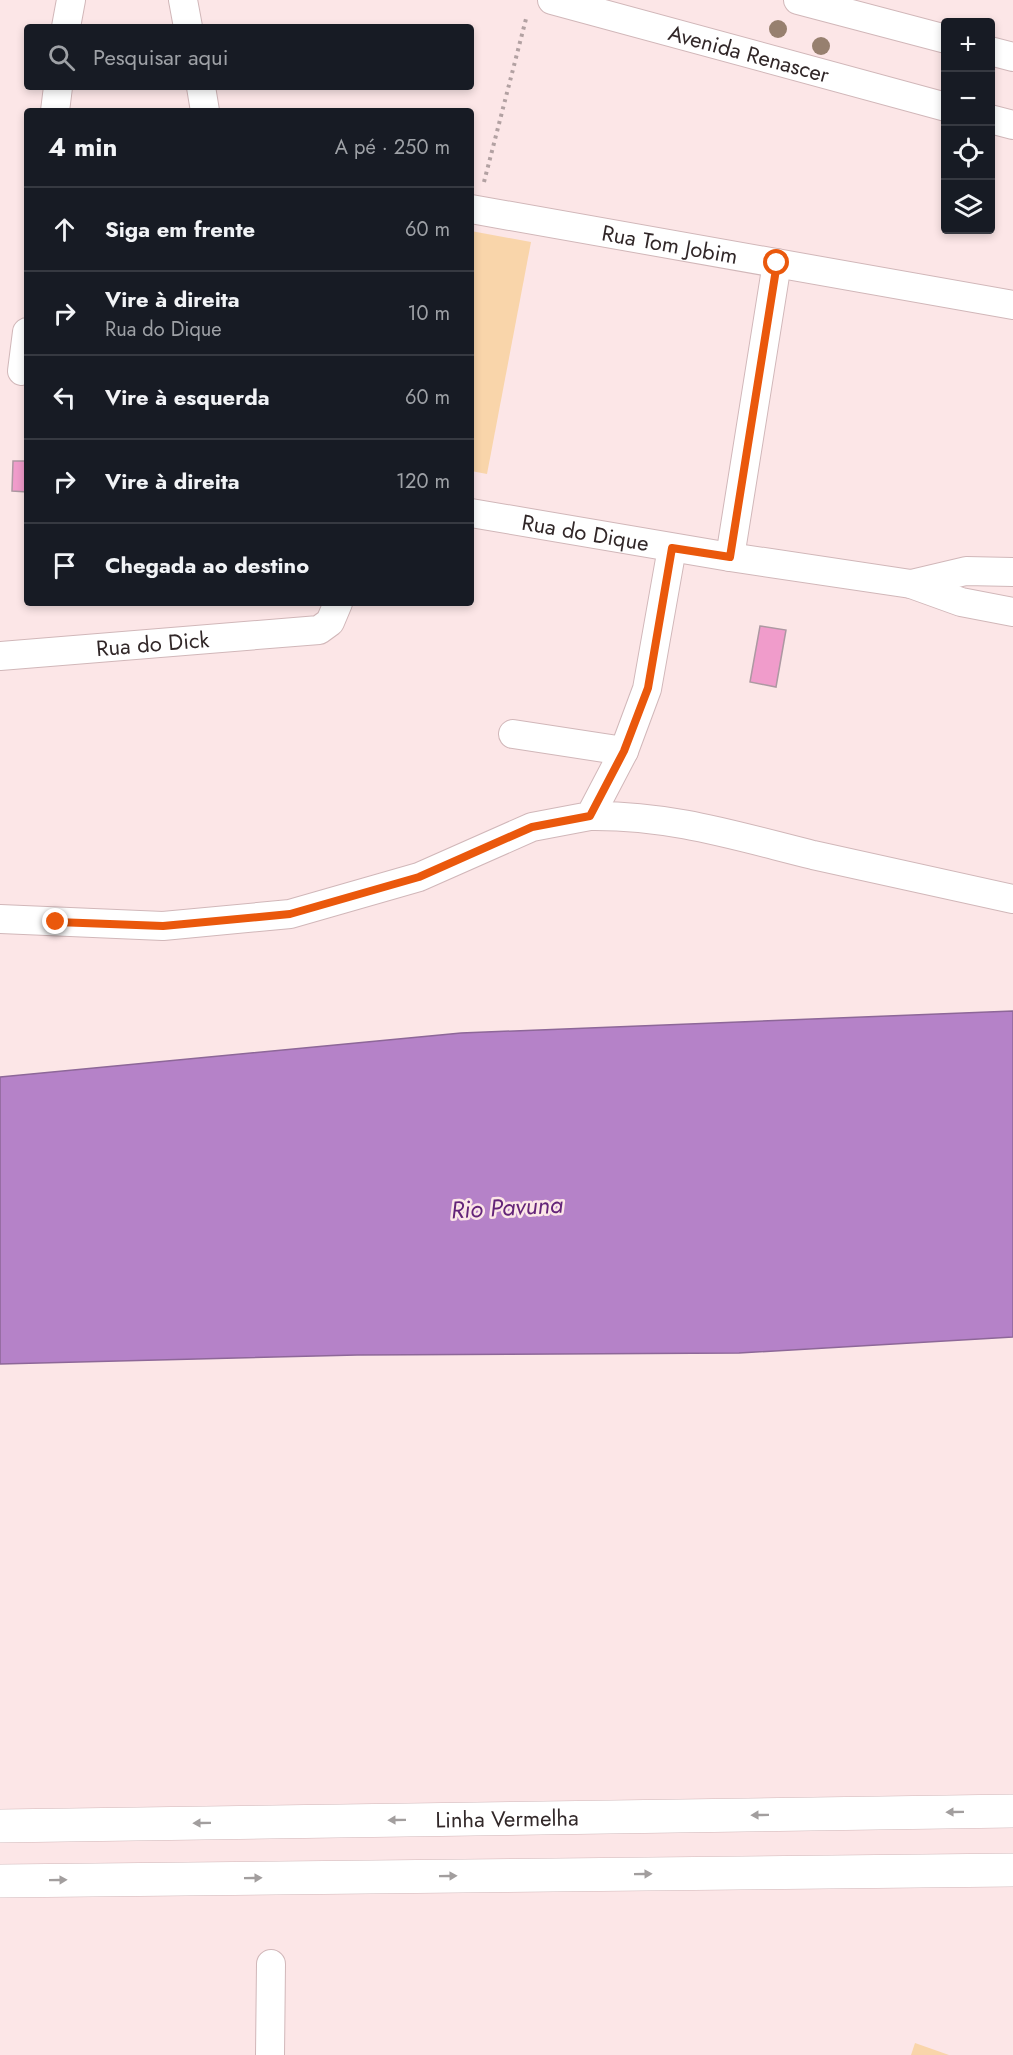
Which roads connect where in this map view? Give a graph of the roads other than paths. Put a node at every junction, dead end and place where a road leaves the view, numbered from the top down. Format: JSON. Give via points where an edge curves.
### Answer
{"nodes":[{"id":1,"x":71,"y":0,"type":"edge"},
{"id":2,"x":183,"y":0,"type":"edge"},
{"id":3,"x":798,"y":0,"type":"edge"},
{"id":4,"x":540,"y":6,"type":"edge"},
{"id":5,"x":67,"y":24,"type":"edge"},
{"id":6,"x":187,"y":24,"type":"edge"},
{"id":7,"x":941,"y":38,"type":"edge"},
{"id":8,"x":995,"y":52,"type":"edge"},
{"id":9,"x":1013,"y":57,"type":"edge"},
{"id":10,"x":58,"y":90,"type":"edge"},
{"id":11,"x":202,"y":90,"type":"edge"},
{"id":12,"x":941,"y":106,"type":"edge"},
{"id":13,"x":55,"y":108,"type":"edge"},
{"id":14,"x":205,"y":108,"type":"edge"},
{"id":15,"x":995,"y":120,"type":"edge"},
{"id":16,"x":1013,"y":125,"type":"edge"},
{"id":17,"x":474,"y":209,"type":"edge"},
{"id":18,"x":777,"y":263,"type":"junction"},
{"id":19,"x":1013,"y":305,"type":"edge"},
{"id":20,"x":24,"y":355,"type":"edge"},
{"id":21,"x":22,"y":371,"type":"dead end"},
{"id":22,"x":474,"y":514,"type":"edge"},
{"id":23,"x":672,"y":548,"type":"junction"},
{"id":24,"x":730,"y":557,"type":"junction"},
{"id":25,"x":1013,"y":572,"type":"edge"},
{"id":26,"x":911,"y":584,"type":"junction"},
{"id":27,"x":338,"y":606,"type":"edge"},
{"id":28,"x":1013,"y":612,"type":"edge"},
{"id":29,"x":0,"y":656,"type":"edge"},
{"id":30,"x":513,"y":734,"type":"dead end"},
{"id":31,"x":624,"y":751,"type":"junction"},
{"id":32,"x":590,"y":816,"type":"junction"},
{"id":33,"x":1013,"y":899,"type":"edge"},
{"id":34,"x":0,"y":919,"type":"edge"},
{"id":35,"x":1013,"y":1811,"type":"edge"},
{"id":36,"x":0,"y":1826,"type":"edge"},
{"id":37,"x":1013,"y":1870,"type":"edge"},
{"id":38,"x":0,"y":1881,"type":"edge"},
{"id":39,"x":271,"y":1964,"type":"dead end"},
{"id":40,"x":270,"y":2055,"type":"edge"}],
"edges":[{"from":1,"to":5,"type":"street"},
{"from":2,"to":6,"type":"street"},
{"from":3,"to":7,"type":"street"},
{"from":4,"to":12,"type":"street","name":"Avenida Renascer"},
{"from":8,"to":9,"type":"street"},
{"from":10,"to":13,"type":"street"},
{"from":11,"to":14,"type":"street"},
{"from":15,"to":16,"type":"street"},
{"from":17,"to":18,"type":"street","name":"Rua Tom Jobim"},
{"from":18,"to":19,"type":"street","name":"Rua Tom Jobim"},
{"from":18,"to":24,"type":"street"},
{"from":20,"to":21,"type":"street"},
{"from":22,"to":23,"type":"street","name":"Rua do Dique"},
{"from":23,"to":24,"type":"street","name":"Rua do Dique"},
{"from":23,"to":31,"type":"street","via":[[648,688]]},
{"from":24,"to":26,"type":"street","name":"Rua do Dique"},
{"from":25,"to":26,"type":"street","name":"Rua do Dique","via":[[966,570]]},
{"from":26,"to":28,"type":"street","name":"Rua do Dique","via":[[961,602]]},
{"from":27,"to":29,"type":"street","name":"Rua do Dick","via":[[320,630]]},
{"from":30,"to":31,"type":"street"},
{"from":31,"to":32,"type":"street"},
{"from":32,"to":33,"type":"street","via":[[634,815],[692,824]]},
{"from":32,"to":34,"type":"street","via":[[532,827],[419,877],[290,914],[163,926]]},
{"from":35,"to":36,"type":"highway","name":"Linha Vermelha","one_way":true},
{"from":38,"to":37,"type":"highway","one_way":true},
{"from":39,"to":40,"type":"street"}]}
